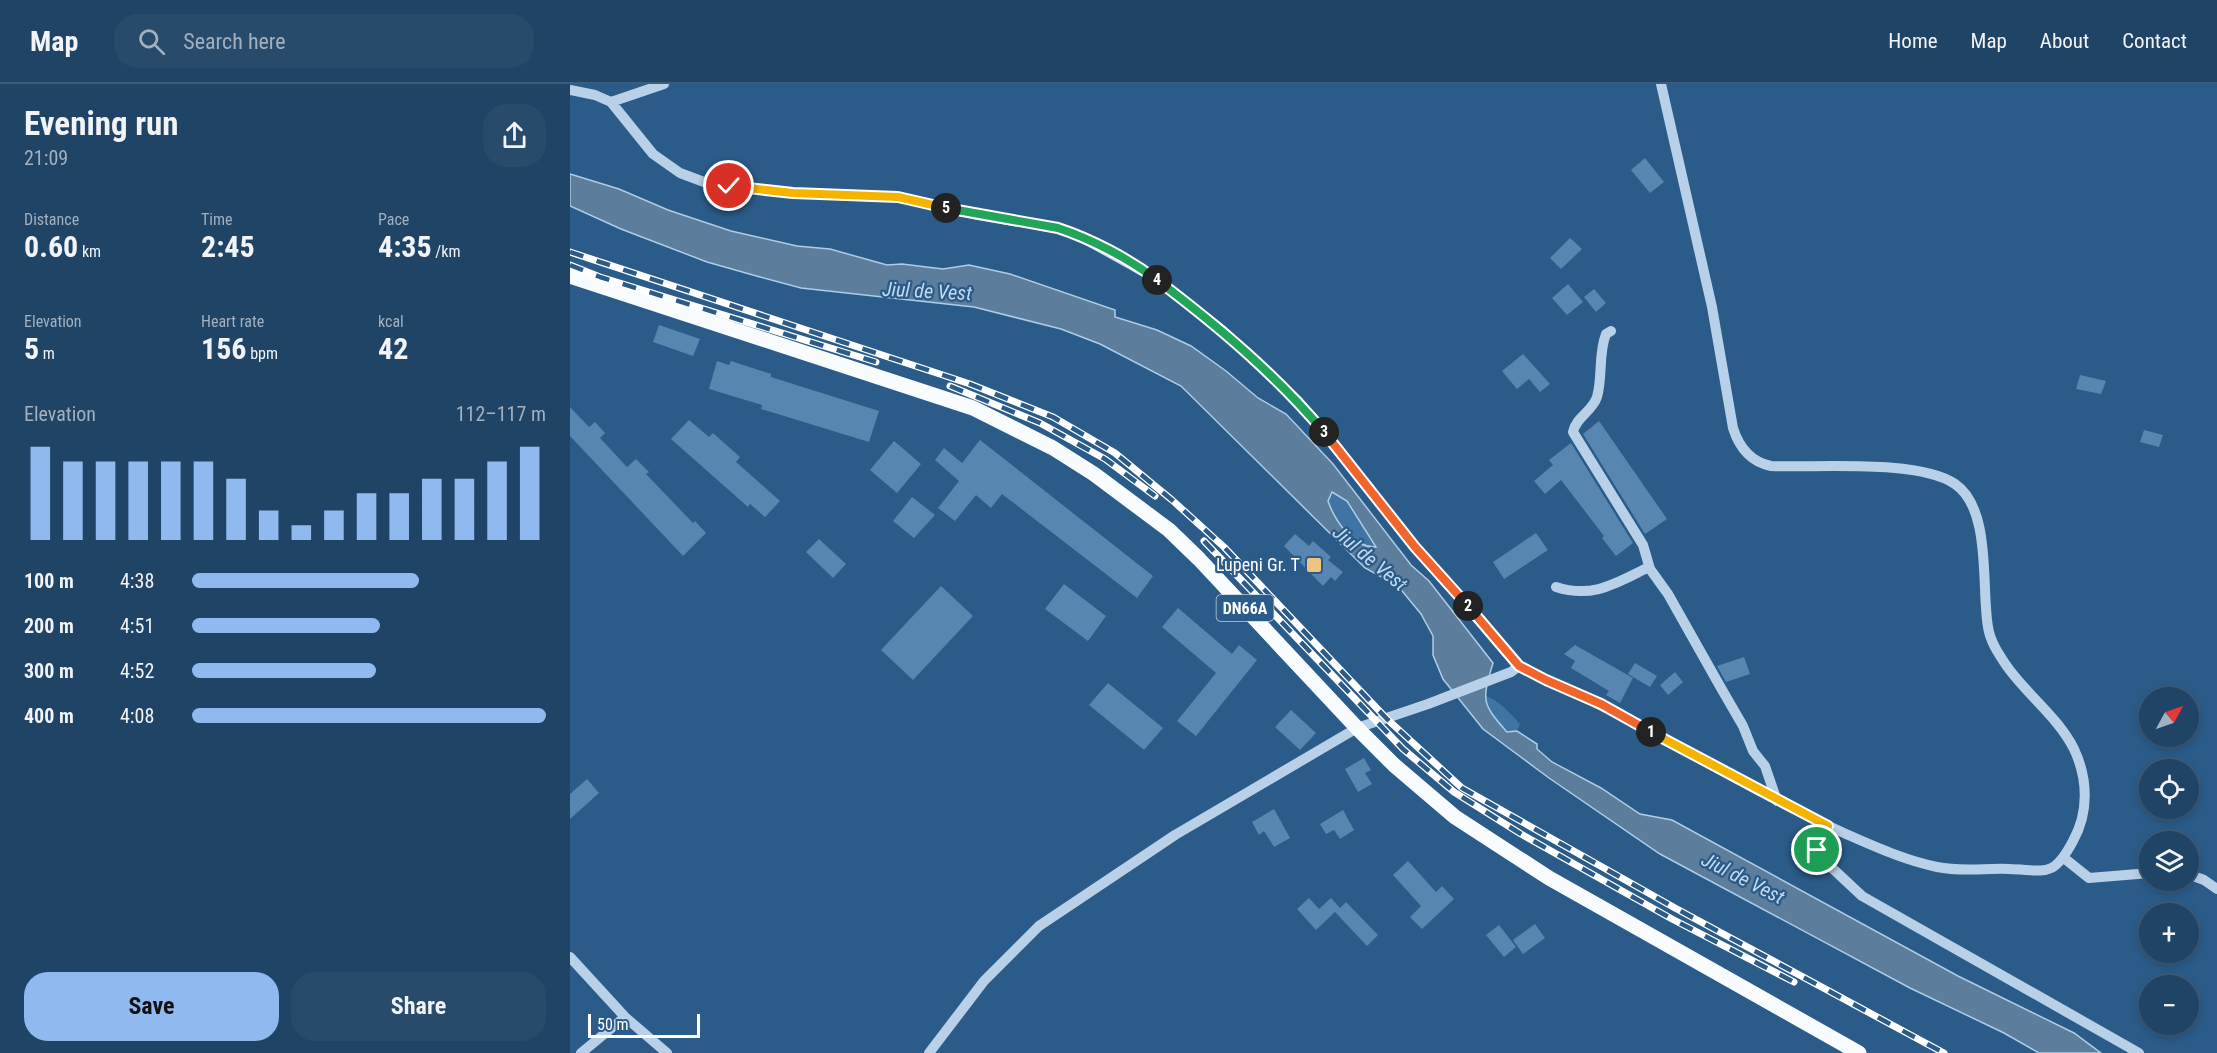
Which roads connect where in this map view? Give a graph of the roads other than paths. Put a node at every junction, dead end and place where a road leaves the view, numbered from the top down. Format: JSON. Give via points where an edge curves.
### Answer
{"nodes":[{"id":1,"x":664,"y":84,"type":"edge"},
{"id":2,"x":1661,"y":84,"type":"edge"},
{"id":3,"x":570,"y":90,"type":"edge"},
{"id":4,"x":611,"y":102,"type":"junction"},
{"id":5,"x":570,"y":276,"type":"edge"},
{"id":6,"x":1611,"y":331,"type":"dead end"},
{"id":7,"x":1649,"y":567,"type":"junction"},
{"id":8,"x":1556,"y":587,"type":"dead end"},
{"id":9,"x":1515,"y":669,"type":"junction"},
{"id":10,"x":1357,"y":728,"type":"junction"},
{"id":11,"x":1777,"y":801,"type":"junction"},
{"id":12,"x":1828,"y":826,"type":"junction"},
{"id":13,"x":2064,"y":858,"type":"junction"},
{"id":14,"x":2139,"y":874,"type":"edge"},
{"id":15,"x":2199,"y":878,"type":"edge"},
{"id":16,"x":2217,"y":890,"type":"edge"},
{"id":17,"x":570,"y":957,"type":"edge"},
{"id":18,"x":625,"y":1017,"type":"junction"},
{"id":19,"x":581,"y":1053,"type":"edge"},
{"id":20,"x":667,"y":1053,"type":"edge"},
{"id":21,"x":929,"y":1053,"type":"edge"},
{"id":22,"x":1859,"y":1053,"type":"edge"},
{"id":23,"x":2139,"y":1053,"type":"edge"}],
"edges":[{"from":1,"to":4,"type":"street"},
{"from":2,"to":13,"type":"street","via":[[1738,442],[1759,464],[1924,472],[1956,484],[1967,495],[1982,530],[1992,644],[2065,734],[2082,771],[2086,797],[2082,825]]},
{"from":3,"to":4,"type":"street"},
{"from":4,"to":9,"type":"street","via":[[653,154],[680,173],[704,182],[793,193],[898,197],[1058,228],[1153,277],[1222,330],[1299,402]]},
{"from":5,"to":10,"type":"main road","number":"DN66A","via":[[974,408],[1053,448],[1169,530]]},
{"from":6,"to":7,"type":"street","via":[[1601,347],[1596,398],[1573,432],[1642,545]]},
{"from":7,"to":8,"type":"street","via":[[1596,591],[1583,593]]},
{"from":7,"to":11,"type":"street","via":[[1731,702],[1753,751],[1765,766]]},
{"from":9,"to":10,"type":"street"},
{"from":9,"to":11,"type":"street","via":[[1601,704]]},
{"from":10,"to":21,"type":"street","via":[[1175,835],[1039,926],[984,981]]},
{"from":10,"to":22,"type":"main road","number":"DN66A","via":[[1425,793],[1495,844]]},
{"from":11,"to":12,"type":"street"},
{"from":12,"to":13,"type":"street","via":[[1900,858],[1940,868],[2045,872]]},
{"from":12,"to":23,"type":"street","via":[[1817,850],[1862,896]]},
{"from":13,"to":14,"type":"street","via":[[2089,878]]},
{"from":15,"to":16,"type":"street"},
{"from":17,"to":18,"type":"street"},
{"from":18,"to":19,"type":"street"},
{"from":18,"to":20,"type":"street"}]}
